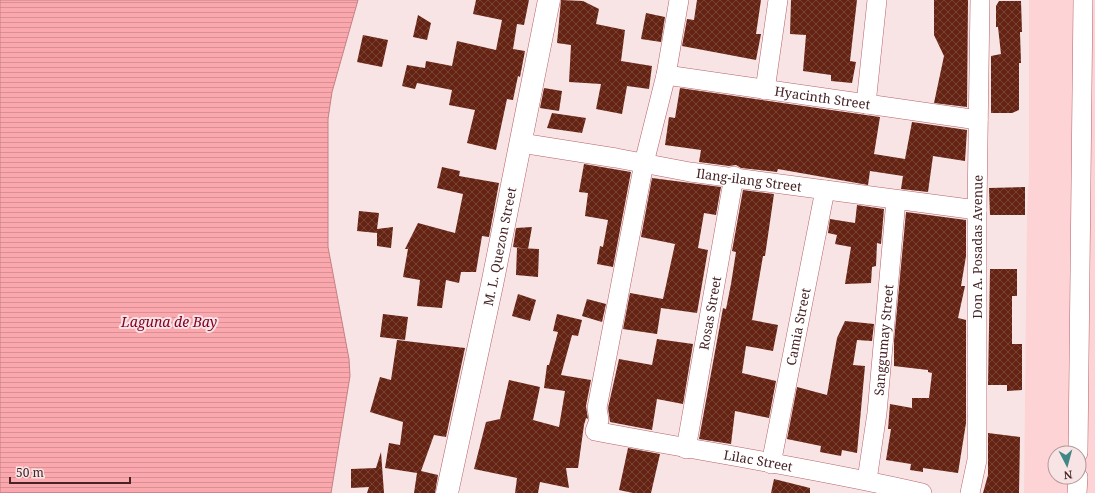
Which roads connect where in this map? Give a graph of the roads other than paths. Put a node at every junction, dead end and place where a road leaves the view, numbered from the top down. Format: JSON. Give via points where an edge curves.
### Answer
{"nodes":[{"id":1,"x":548,"y":0,"type":"edge"},
{"id":2,"x":679,"y":0,"type":"edge"},
{"id":3,"x":778,"y":0,"type":"edge"},
{"id":4,"x":877,"y":0,"type":"edge"},
{"id":5,"x":980,"y":0,"type":"edge"},
{"id":6,"x":1083,"y":0,"type":"edge"},
{"id":7,"x":666,"y":75,"type":"junction"},
{"id":8,"x":765,"y":90,"type":"junction"},
{"id":9,"x":866,"y":104,"type":"junction"},
{"id":10,"x":978,"y":120,"type":"junction"},
{"id":11,"x":521,"y":143,"type":"junction"},
{"id":12,"x":644,"y":163,"type":"junction"},
{"id":13,"x":734,"y":176,"type":"junction"},
{"id":14,"x":825,"y":190,"type":"junction"},
{"id":15,"x":896,"y":200,"type":"junction"},
{"id":16,"x":977,"y":210,"type":"junction"},
{"id":17,"x":1078,"y":445,"type":"edge"},
{"id":18,"x":686,"y":449,"type":"junction"},
{"id":19,"x":772,"y":464,"type":"junction"},
{"id":20,"x":867,"y":480,"type":"junction"},
{"id":21,"x":448,"y":493,"type":"edge"},
{"id":22,"x":922,"y":493,"type":"edge"},
{"id":23,"x":970,"y":493,"type":"edge"}],
"edges":[{"from":1,"to":11,"type":"main road","name":"M. L. Quezon Street"},
{"from":2,"to":7,"type":"street"},
{"from":3,"to":8,"type":"street"},
{"from":4,"to":9,"type":"street"},
{"from":5,"to":10,"type":"street","name":"Don A. Posadas Avenue"},
{"from":6,"to":17,"type":"street"},
{"from":7,"to":8,"type":"street","name":"Hyacinth Street"},
{"from":7,"to":12,"type":"street"},
{"from":8,"to":9,"type":"street","name":"Hyacinth Street"},
{"from":9,"to":10,"type":"street","name":"Hyacinth Street"},
{"from":10,"to":16,"type":"street","name":"Don A. Posadas Avenue"},
{"from":11,"to":12,"type":"street","name":"Ilang-ilang Street"},
{"from":11,"to":21,"type":"main road","name":"M. L. Quezon Street"},
{"from":12,"to":13,"type":"street","name":"Ilang-ilang Street","via":[[690,172]]},
{"from":12,"to":18,"type":"street","name":"Lilac Street","via":[[597,408],[598,420],[595,431]]},
{"from":13,"to":14,"type":"street","name":"Ilang-ilang Street"},
{"from":13,"to":18,"type":"street","name":"Rosas Street"},
{"from":14,"to":15,"type":"street","name":"Ilang-ilang Street"},
{"from":14,"to":19,"type":"street","name":"Camia Street"},
{"from":15,"to":16,"type":"street","name":"Ilang-ilang Street"},
{"from":15,"to":20,"type":"street","name":"Sanggumay Street","via":[[877,413]]},
{"from":16,"to":23,"type":"street","name":"Don A. Posadas Avenue","via":[[977,460]]},
{"from":18,"to":19,"type":"street","name":"Lilac Street"},
{"from":19,"to":20,"type":"street","name":"Lilac Street"},
{"from":20,"to":22,"type":"street","name":"Lilac Street"}]}
